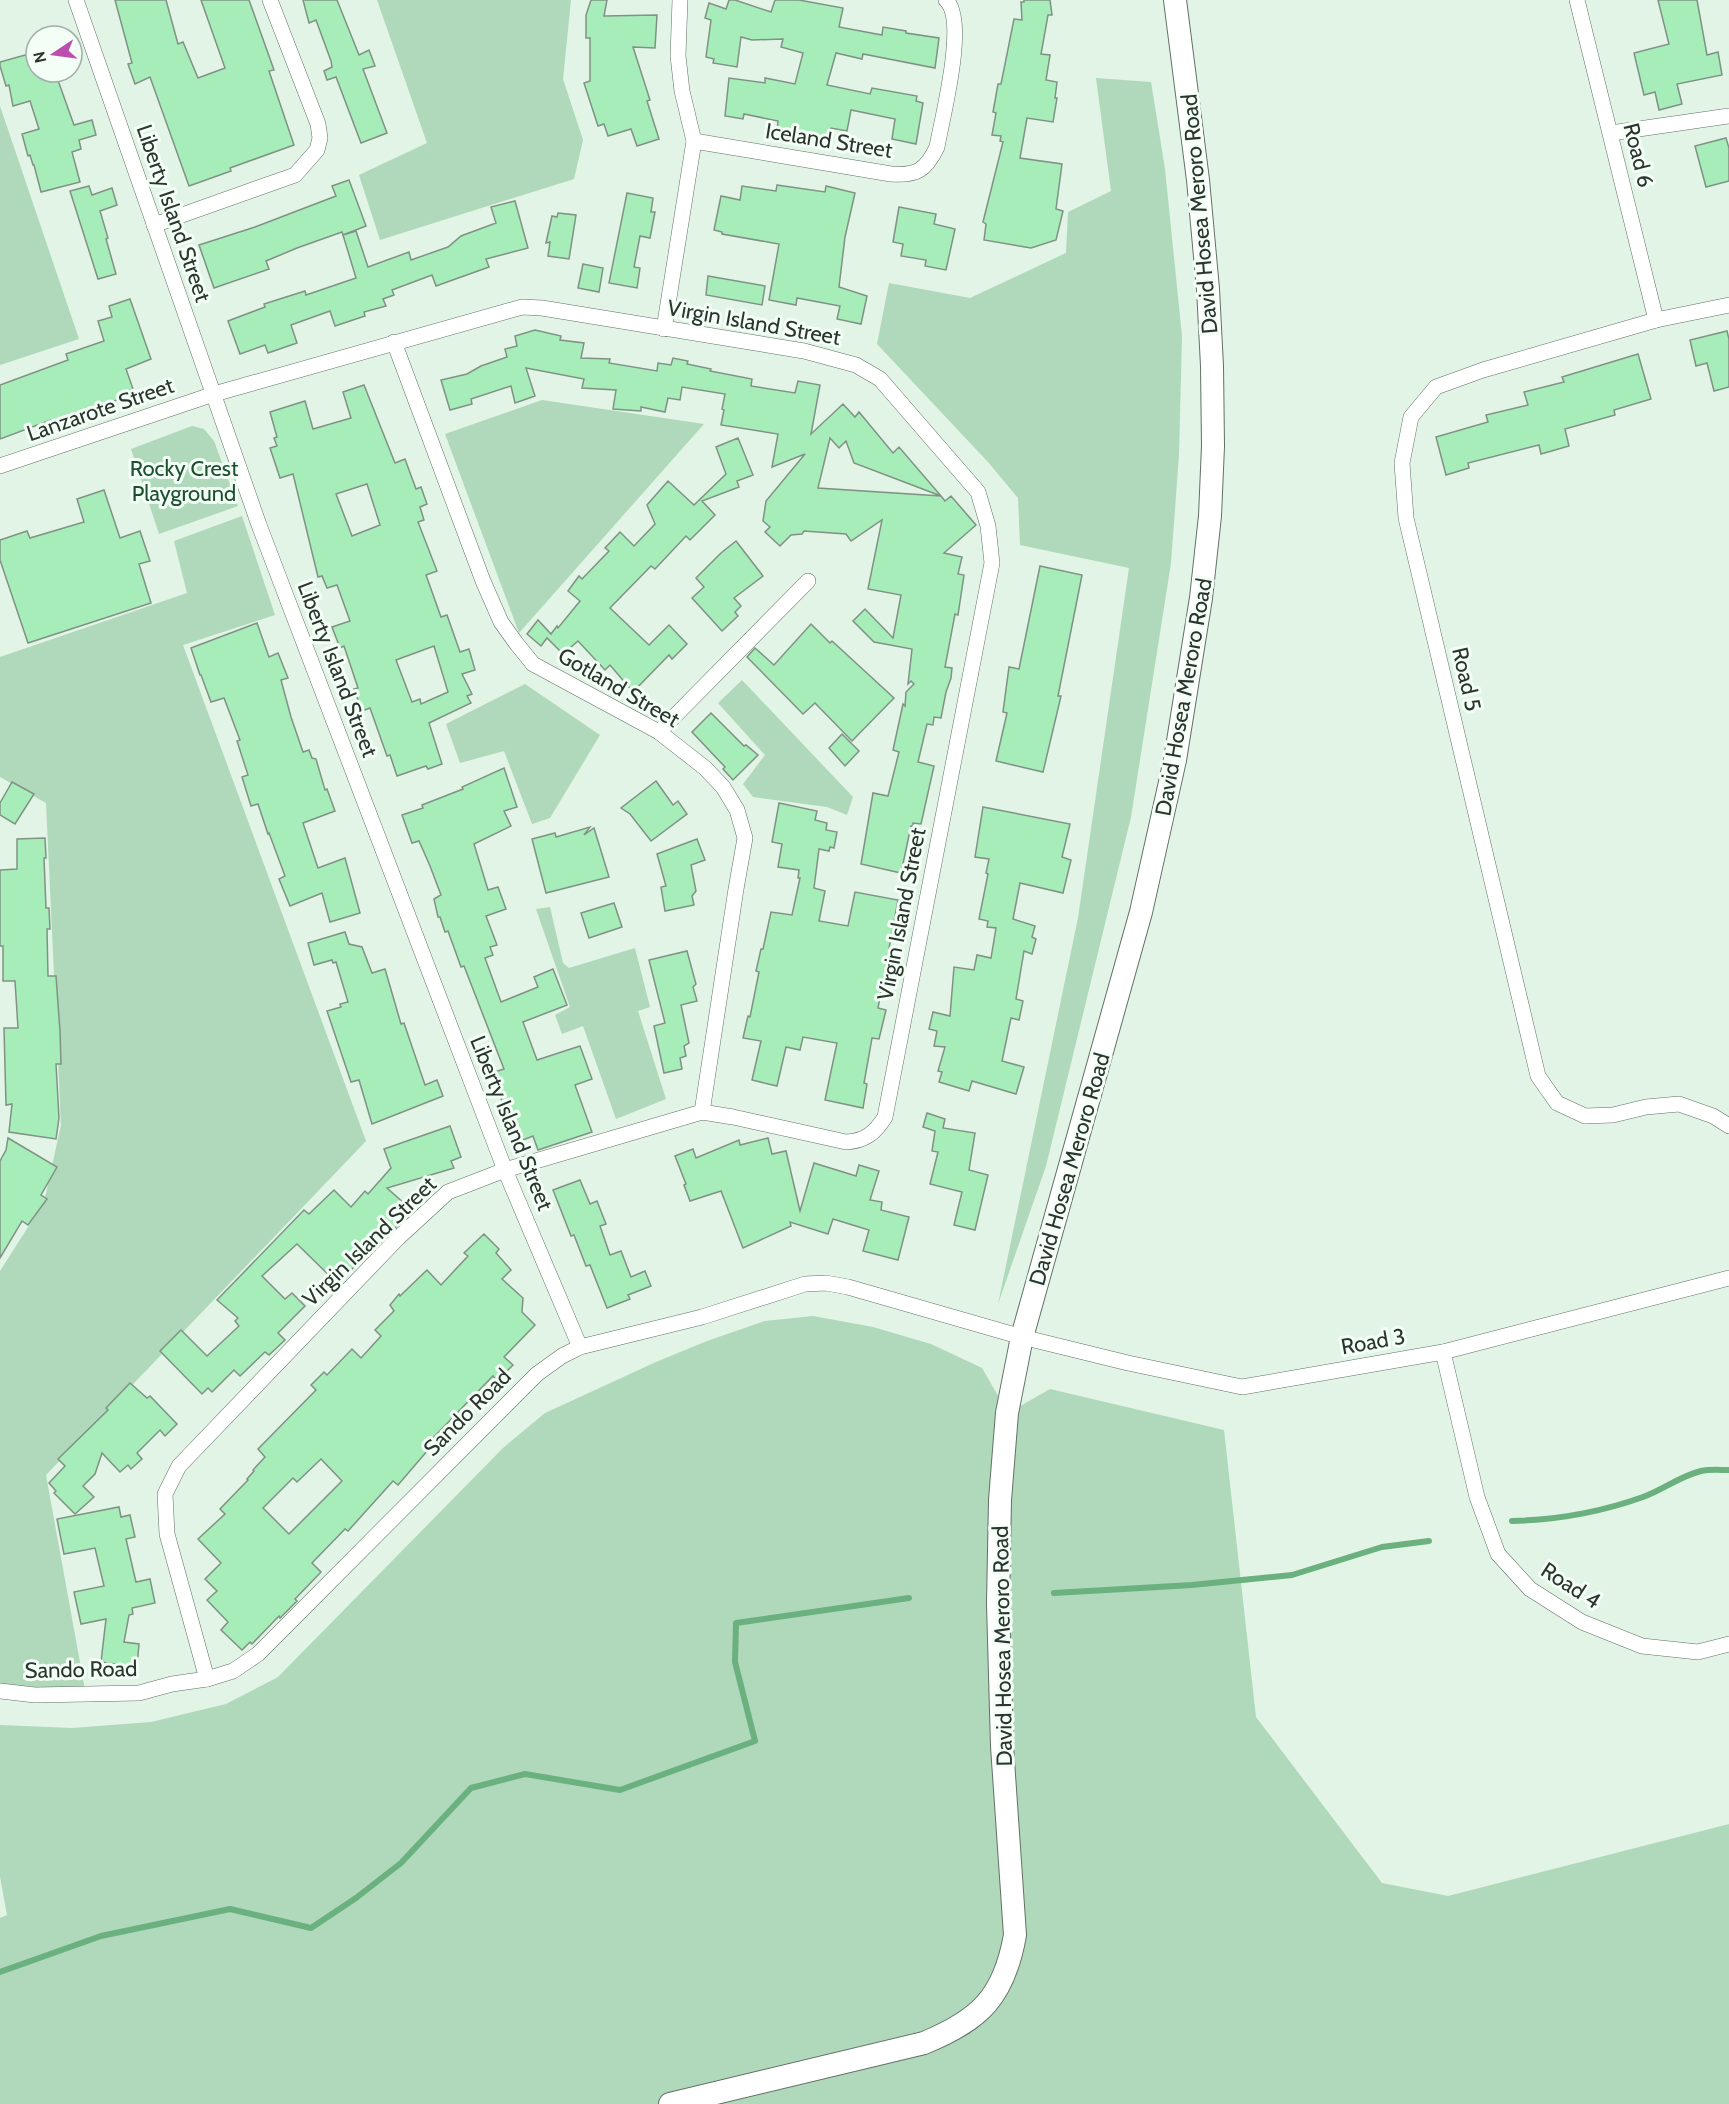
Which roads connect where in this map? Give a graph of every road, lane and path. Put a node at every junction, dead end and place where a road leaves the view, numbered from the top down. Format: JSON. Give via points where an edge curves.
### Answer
{"nodes":[{"id":1,"x":76,"y":0,"type":"edge"},
{"id":2,"x":270,"y":0,"type":"edge"},
{"id":3,"x":680,"y":0,"type":"edge"},
{"id":4,"x":946,"y":0,"type":"edge"},
{"id":5,"x":1175,"y":0,"type":"edge"},
{"id":6,"x":1577,"y":0,"type":"edge"},
{"id":7,"x":1729,"y":116,"type":"edge"},
{"id":8,"x":1611,"y":133,"type":"junction"},
{"id":9,"x":694,"y":141,"type":"junction"},
{"id":10,"x":154,"y":225,"type":"junction"},
{"id":11,"x":1729,"y":305,"type":"edge"},
{"id":12,"x":1656,"y":320,"type":"junction"},
{"id":13,"x":664,"y":329,"type":"junction"},
{"id":14,"x":394,"y":342,"type":"junction"},
{"id":15,"x":214,"y":394,"type":"junction"},
{"id":16,"x":0,"y":466,"type":"edge"},
{"id":17,"x":808,"y":581,"type":"dead end"},
{"id":18,"x":659,"y":732,"type":"junction"},
{"id":19,"x":702,"y":1112,"type":"junction"},
{"id":20,"x":1729,"y":1126,"type":"edge"},
{"id":21,"x":505,"y":1170,"type":"junction"},
{"id":22,"x":1729,"y":1278,"type":"edge"},
{"id":23,"x":1022,"y":1337,"type":"junction"},
{"id":24,"x":580,"y":1347,"type":"junction"},
{"id":25,"x":1443,"y":1352,"type":"junction"},
{"id":26,"x":1729,"y":1644,"type":"edge"},
{"id":27,"x":207,"y":1679,"type":"junction"},
{"id":28,"x":0,"y":1691,"type":"edge"},
{"id":29,"x":670,"y":2104,"type":"edge"}],
"edges":[{"from":1,"to":10,"type":"street","name":"Liberty Island Street"},
{"from":2,"to":10,"type":"street","via":[[318,124],[317,150],[295,175]]},
{"from":3,"to":9,"type":"street","via":[[678,56]]},
{"from":4,"to":9,"type":"street","name":"Iceland Street","via":[[955,21],[956,42],[937,147],[924,169],[891,174]]},
{"from":5,"to":23,"type":"main road","name":"David Hosea Meroro Road","via":[[1208,289],[1213,446],[1207,551],[1176,760],[1141,912]]},
{"from":6,"to":8,"type":"street","name":"Road 6"},
{"from":7,"to":8,"type":"street"},
{"from":8,"to":12,"type":"street","name":"Road 6"},
{"from":9,"to":13,"type":"street"},
{"from":10,"to":15,"type":"street","name":"Liberty Island Street"},
{"from":11,"to":12,"type":"street","name":"Road 5"},
{"from":12,"to":20,"type":"street","name":"Road 5","via":[[1436,387],[1411,417],[1402,463],[1406,518],[1538,1076],[1557,1103],[1585,1116],[1679,1104]]},
{"from":13,"to":14,"type":"street","name":"Virgin Island Street","via":[[522,307]]},
{"from":13,"to":19,"type":"street","name":"Virgin Island Street","via":[[835,358],[880,379],[978,492],[988,526],[992,563],[885,1117],[866,1138],[846,1142]]},
{"from":14,"to":15,"type":"street","name":"Virgin Island Street"},
{"from":14,"to":18,"type":"street","name":"Gotland Street","via":[[501,622],[533,664]]},
{"from":15,"to":16,"type":"street","name":"Lanzarote Street"},
{"from":15,"to":21,"type":"street","name":"Liberty Island Street","via":[[259,525]]},
{"from":17,"to":18,"type":"street"},
{"from":18,"to":19,"type":"street","name":"Gotland Street","via":[[723,787],[737,810],[745,838]]},
{"from":19,"to":21,"type":"street","name":"Virgin Island Street"},
{"from":21,"to":24,"type":"street","name":"Liberty Island Street"},
{"from":21,"to":27,"type":"street","name":"Virgin Island Street","via":[[448,1192],[398,1238],[178,1466],[165,1494],[167,1534]]},
{"from":22,"to":25,"type":"street","name":"Road 3"},
{"from":23,"to":24,"type":"street","name":"Sando Road","via":[[826,1283],[805,1284],[702,1317]]},
{"from":23,"to":25,"type":"street","name":"Road 3","via":[[1242,1387]]},
{"from":23,"to":29,"type":"main road","name":"David Hosea Meroro Road","via":[[1007,1413],[1000,1500],[1002,1734],[1015,1935],[1001,1982],[978,2013],[924,2043]]},
{"from":24,"to":27,"type":"street","name":"Sando Road","via":[[537,1374],[258,1654],[233,1671]]},
{"from":25,"to":26,"type":"street","name":"Road 4","via":[[1481,1508],[1498,1554],[1530,1589],[1582,1622],[1642,1646],[1698,1652]]},
{"from":27,"to":28,"type":"street","name":"Sando Road","via":[[139,1694],[35,1695]]}]}
